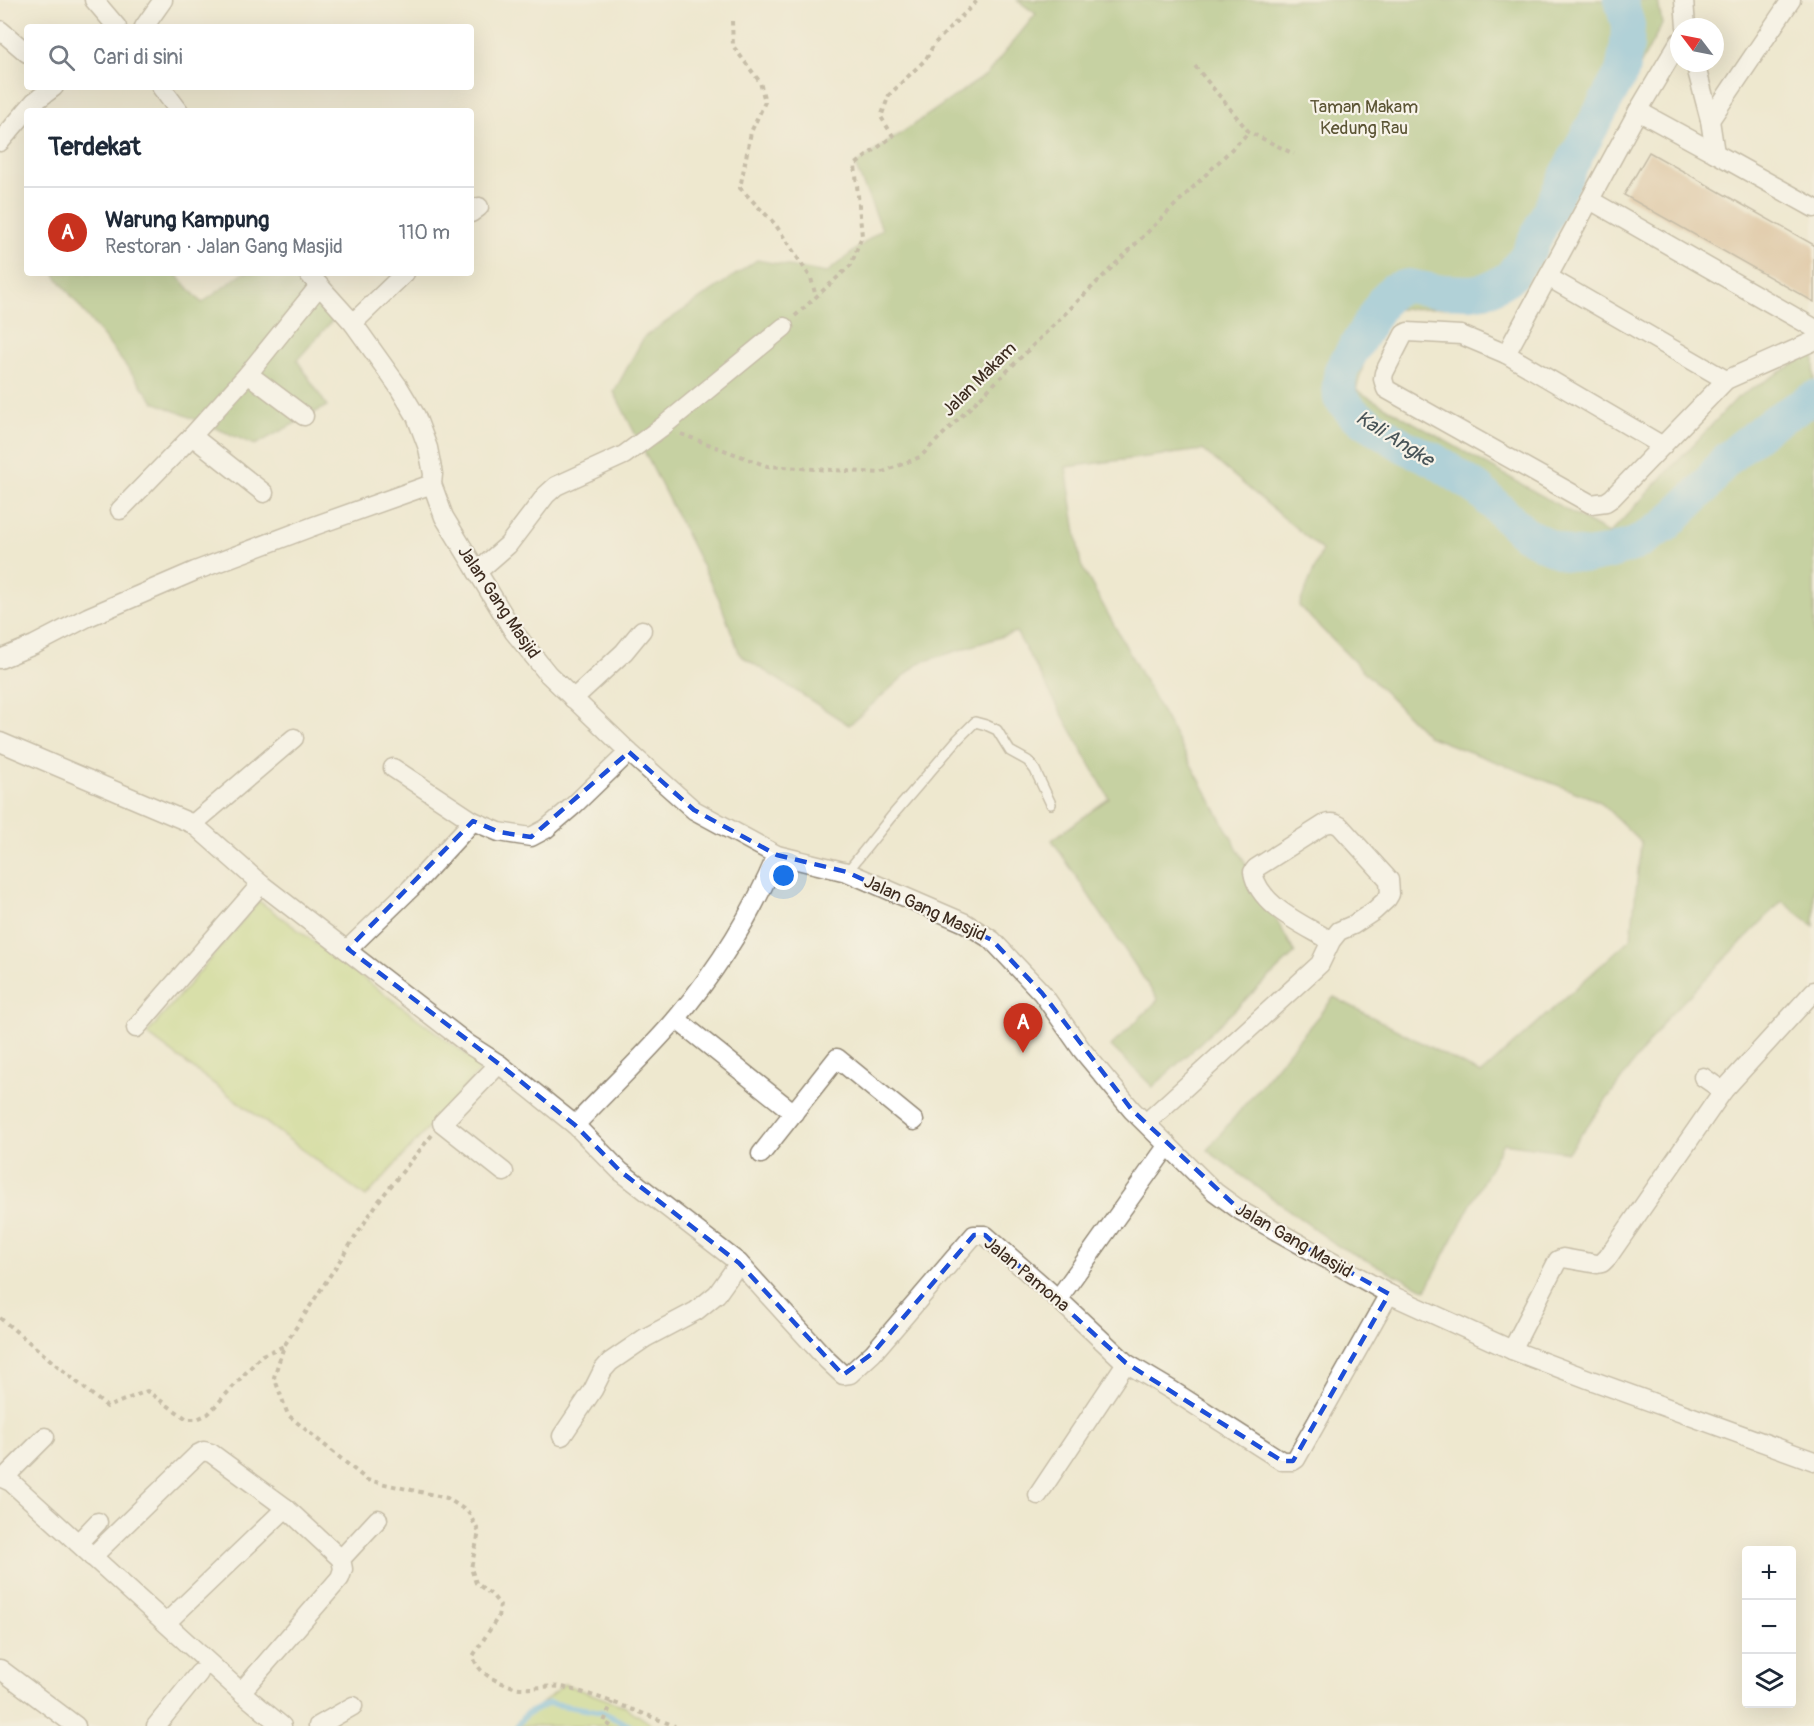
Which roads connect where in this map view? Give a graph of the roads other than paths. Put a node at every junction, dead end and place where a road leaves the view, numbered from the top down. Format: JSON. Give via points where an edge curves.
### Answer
{"nodes":[{"id":1,"x":94,"y":0,"type":"edge"},
{"id":2,"x":163,"y":0,"type":"edge"},
{"id":3,"x":1684,"y":0,"type":"edge"},
{"id":4,"x":1787,"y":1,"type":"edge"},
{"id":5,"x":1685,"y":18,"type":"edge"},
{"id":6,"x":110,"y":24,"type":"edge"},
{"id":7,"x":146,"y":24,"type":"edge"},
{"id":8,"x":0,"y":30,"type":"edge"},
{"id":9,"x":24,"y":50,"type":"edge"},
{"id":10,"x":1670,"y":57,"type":"edge"},
{"id":11,"x":1697,"y":72,"type":"edge"},
{"id":12,"x":50,"y":90,"type":"edge"},
{"id":13,"x":163,"y":90,"type":"edge"},
{"id":14,"x":27,"y":108,"type":"edge"},
{"id":15,"x":177,"y":108,"type":"edge"},
{"id":16,"x":24,"y":111,"type":"edge"},
{"id":17,"x":1638,"y":111,"type":"junction"},
{"id":18,"x":1710,"y":120,"type":"junction"},
{"id":19,"x":4,"y":129,"type":"edge"},
{"id":20,"x":1715,"y":153,"type":"junction"},
{"id":21,"x":1590,"y":200,"type":"junction"},
{"id":22,"x":1814,"y":208,"type":"edge"},
{"id":23,"x":402,"y":276,"type":"edge"},
{"id":24,"x":1548,"y":277,"type":"junction"},
{"id":25,"x":314,"y":279,"type":"edge"},
{"id":26,"x":353,"y":324,"type":"junction"},
{"id":27,"x":784,"y":327,"type":"road end"},
{"id":28,"x":1814,"y":328,"type":"edge"},
{"id":29,"x":1814,"y":340,"type":"edge"},
{"id":30,"x":1506,"y":354,"type":"junction"},
{"id":31,"x":248,"y":374,"type":"junction"},
{"id":32,"x":1726,"y":380,"type":"junction"},
{"id":33,"x":304,"y":416,"type":"dead end"},
{"id":34,"x":192,"y":436,"type":"junction"},
{"id":35,"x":1663,"y":446,"type":"junction"},
{"id":36,"x":432,"y":484,"type":"junction"},
{"id":37,"x":264,"y":493,"type":"dead end"},
{"id":38,"x":120,"y":510,"type":"dead end"},
{"id":39,"x":477,"y":572,"type":"junction"},
{"id":40,"x":642,"y":630,"type":"dead end"},
{"id":41,"x":0,"y":659,"type":"edge"},
{"id":42,"x":573,"y":699,"type":"junction"},
{"id":43,"x":294,"y":738,"type":"dead end"},
{"id":44,"x":0,"y":742,"type":"edge"},
{"id":45,"x":629,"y":753,"type":"junction"},
{"id":46,"x":393,"y":768,"type":"dead end"},
{"id":47,"x":1051,"y":804,"type":"dead end"},
{"id":48,"x":473,"y":820,"type":"junction"},
{"id":49,"x":193,"y":824,"type":"junction"},
{"id":50,"x":777,"y":855,"type":"junction"},
{"id":51,"x":847,"y":872,"type":"junction"},
{"id":52,"x":261,"y":884,"type":"junction"},
{"id":53,"x":1332,"y":940,"type":"junction"},
{"id":54,"x":348,"y":949,"type":"junction"},
{"id":55,"x":1814,"y":991,"type":"edge"},
{"id":56,"x":676,"y":1019,"type":"junction"},
{"id":57,"x":136,"y":1028,"type":"dead end"},
{"id":58,"x":499,"y":1064,"type":"junction"},
{"id":59,"x":1703,"y":1077,"type":"dead end"},
{"id":60,"x":1723,"y":1091,"type":"junction"},
{"id":61,"x":794,"y":1113,"type":"junction"},
{"id":62,"x":914,"y":1121,"type":"dead end"},
{"id":63,"x":1146,"y":1123,"type":"junction"},
{"id":64,"x":575,"y":1125,"type":"junction"},
{"id":65,"x":1168,"y":1145,"type":"junction"},
{"id":66,"x":761,"y":1154,"type":"dead end"},
{"id":67,"x":504,"y":1172,"type":"dead end"},
{"id":68,"x":739,"y":1263,"type":"junction"},
{"id":69,"x":1389,"y":1294,"type":"junction"},
{"id":70,"x":1058,"y":1299,"type":"junction"},
{"id":71,"x":1512,"y":1350,"type":"junction"},
{"id":72,"x":1126,"y":1363,"type":"junction"},
{"id":73,"x":562,"y":1436,"type":"dead end"},
{"id":74,"x":45,"y":1437,"type":"dead end"},
{"id":75,"x":1814,"y":1461,"type":"edge"},
{"id":76,"x":2,"y":1477,"type":"edge"},
{"id":77,"x":1038,"y":1495,"type":"dead end"},
{"id":78,"x":286,"y":1508,"type":"junction"},
{"id":79,"x":378,"y":1519,"type":"dead end"},
{"id":80,"x":98,"y":1522,"type":"dead end"},
{"id":81,"x":78,"y":1543,"type":"junction"},
{"id":82,"x":92,"y":1557,"type":"junction"},
{"id":83,"x":341,"y":1559,"type":"junction"},
{"id":84,"x":167,"y":1622,"type":"junction"},
{"id":85,"x":0,"y":1669,"type":"edge"},
{"id":86,"x":199,"y":1673,"type":"dead end"},
{"id":87,"x":241,"y":1692,"type":"junction"},
{"id":88,"x":352,"y":1706,"type":"dead end"},
{"id":89,"x":64,"y":1722,"type":"edge"},
{"id":90,"x":167,"y":1722,"type":"edge"},
{"id":91,"x":282,"y":1726,"type":"edge"},
{"id":92,"x":318,"y":1726,"type":"edge"}],
"edges":[{"from":1,"to":6,"type":"street"},
{"from":2,"to":7,"type":"street"},
{"from":3,"to":5,"type":"street"},
{"from":4,"to":18,"type":"street"},
{"from":8,"to":9,"type":"street"},
{"from":10,"to":17,"type":"street"},
{"from":11,"to":18,"type":"street"},
{"from":12,"to":14,"type":"street"},
{"from":13,"to":15,"type":"street"},
{"from":16,"to":19,"type":"street"},
{"from":17,"to":20,"type":"street"},
{"from":17,"to":21,"type":"street"},
{"from":18,"to":20,"type":"street"},
{"from":20,"to":22,"type":"street"},
{"from":21,"to":24,"type":"street"},
{"from":21,"to":28,"type":"street"},
{"from":23,"to":26,"type":"street"},
{"from":24,"to":30,"type":"street"},
{"from":24,"to":32,"type":"street"},
{"from":25,"to":26,"type":"street","name":"Jalan Gang Masjid"},
{"from":25,"to":31,"type":"street"},
{"from":26,"to":36,"type":"street","name":"Jalan Gang Masjid","via":[[416,416],[428,448]]},
{"from":27,"to":39,"type":"street","via":[[624,455],[556,486],[508,544]]},
{"from":29,"to":32,"type":"street"},
{"from":30,"to":35,"type":"street"},
{"from":30,"to":35,"type":"street","via":[[1461,335],[1408,332],[1384,373],[1383,383],[1386,389],[1592,504],[1612,498]]},
{"from":31,"to":33,"type":"street"},
{"from":31,"to":34,"type":"street"},
{"from":32,"to":35,"type":"street"},
{"from":34,"to":37,"type":"street"},
{"from":34,"to":38,"type":"street"},
{"from":36,"to":39,"type":"street","name":"Jalan Gang Masjid","via":[[444,517]]},
{"from":36,"to":41,"type":"street","via":[[195,572]]},
{"from":39,"to":42,"type":"street","name":"Jalan Gang Masjid","via":[[514,632]]},
{"from":40,"to":42,"type":"street"},
{"from":42,"to":45,"type":"street","name":"Jalan Gang Masjid"},
{"from":43,"to":49,"type":"street"},
{"from":44,"to":49,"type":"street","name":"Jalan Pamona"},
{"from":45,"to":48,"type":"street","via":[[573,806],[531,837],[499,832]]},
{"from":45,"to":50,"type":"street","name":"Jalan Gang Masjid","via":[[694,810]]},
{"from":46,"to":48,"type":"street"},
{"from":47,"to":51,"type":"lane","via":[[1028,761],[1010,751],[997,730],[975,722]]},
{"from":48,"to":54,"type":"street"},
{"from":49,"to":52,"type":"street","name":"Jalan Pamona"},
{"from":50,"to":51,"type":"street","name":"Jalan Gang Masjid"},
{"from":50,"to":56,"type":"street","via":[[738,931]]},
{"from":51,"to":63,"type":"street","name":"Jalan Gang Masjid","via":[[965,923],[992,940],[1042,993],[1082,1050]]},
{"from":52,"to":54,"type":"street","name":"Jalan Pamona"},
{"from":52,"to":57,"type":"street"},
{"from":53,"to":53,"type":"street","via":[[1281,913],[1258,887],[1253,872],[1326,824],[1335,823],[1389,880],[1391,889],[1387,899],[1339,931]]},
{"from":53,"to":63,"type":"street","via":[[1320,964]]},
{"from":54,"to":58,"type":"street","name":"Jalan Pamona"},
{"from":55,"to":60,"type":"street"},
{"from":56,"to":61,"type":"street"},
{"from":56,"to":64,"type":"street"},
{"from":58,"to":64,"type":"street","name":"Jalan Pamona"},
{"from":58,"to":67,"type":"street","via":[[442,1123]]},
{"from":59,"to":60,"type":"street"},
{"from":60,"to":71,"type":"street","via":[[1608,1257],[1597,1264],[1558,1260]]},
{"from":61,"to":62,"type":"street","via":[[837,1058]]},
{"from":61,"to":66,"type":"street"},
{"from":63,"to":65,"type":"street","name":"Jalan Gang Masjid"},
{"from":64,"to":68,"type":"street","name":"Jalan Pamona","via":[[620,1171]]},
{"from":65,"to":69,"type":"street","name":"Jalan Gang Masjid","via":[[1240,1211]]},
{"from":65,"to":70,"type":"street"},
{"from":68,"to":70,"type":"street","name":"Jalan Pamona","via":[[843,1376],[873,1353],[974,1235],[985,1235]]},
{"from":68,"to":73,"type":"street","via":[[717,1294],[696,1311],[610,1362]]},
{"from":69,"to":71,"type":"street","name":"Jalan Gang Masjid"},
{"from":69,"to":72,"type":"street","name":"Jalan Pamona","via":[[1317,1426],[1293,1461],[1282,1461]]},
{"from":70,"to":72,"type":"street","name":"Jalan Pamona"},
{"from":71,"to":75,"type":"street","name":"Jalan Gang Masjid"},
{"from":72,"to":77,"type":"street"},
{"from":74,"to":76,"type":"street"},
{"from":76,"to":81,"type":"street"},
{"from":78,"to":82,"type":"street","via":[[204,1451]]},
{"from":78,"to":83,"type":"street"},
{"from":78,"to":84,"type":"street"},
{"from":79,"to":83,"type":"street"},
{"from":80,"to":81,"type":"street"},
{"from":81,"to":82,"type":"street"},
{"from":82,"to":84,"type":"street"},
{"from":83,"to":87,"type":"street","via":[[340,1578]]},
{"from":84,"to":87,"type":"street"},
{"from":85,"to":89,"type":"street"},
{"from":86,"to":90,"type":"street"},
{"from":87,"to":91,"type":"street"},
{"from":88,"to":92,"type":"street"}]}
